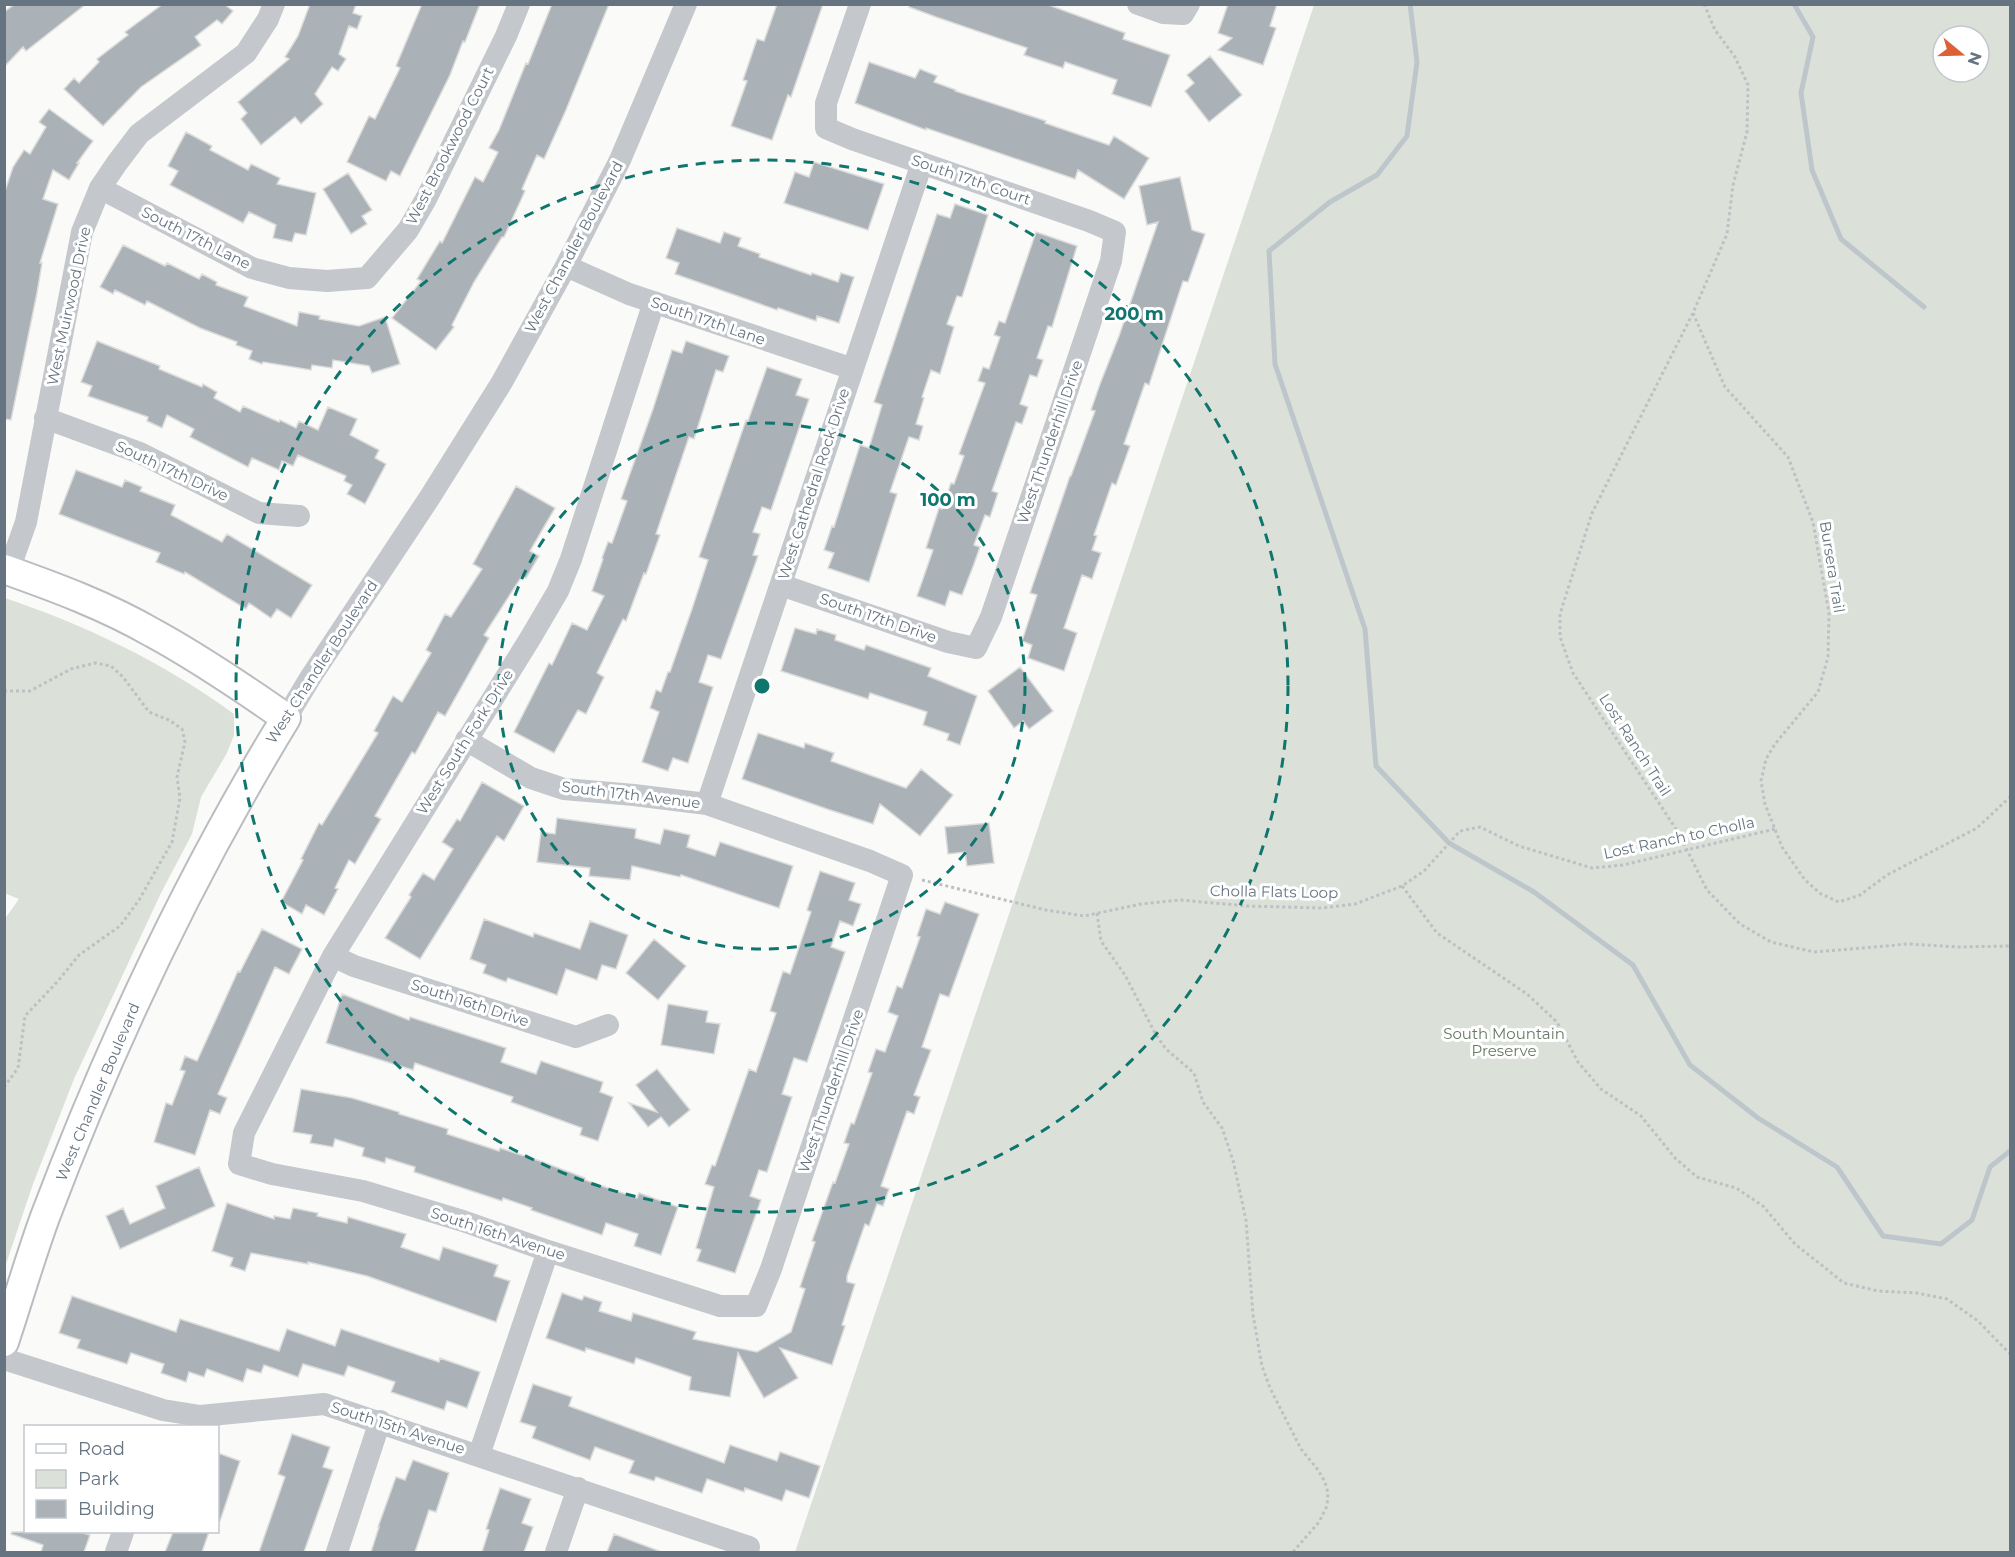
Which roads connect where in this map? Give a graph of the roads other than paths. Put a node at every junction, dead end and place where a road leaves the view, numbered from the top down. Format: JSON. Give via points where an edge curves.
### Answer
{"nodes":[{"id":1,"x":274,"y":4,"type":"edge"},
{"id":2,"x":519,"y":4,"type":"edge"},
{"id":3,"x":686,"y":4,"type":"edge"},
{"id":4,"x":860,"y":4,"type":"edge"},
{"id":5,"x":1138,"y":4,"type":"edge"},
{"id":6,"x":1186,"y":9,"type":"edge"},
{"id":7,"x":921,"y":163,"type":"junction"},
{"id":8,"x":100,"y":188,"type":"junction"},
{"id":9,"x":1114,"y":232,"type":"joint"},
{"id":10,"x":567,"y":266,"type":"junction"},
{"id":11,"x":367,"y":278,"type":"joint"},
{"id":12,"x":654,"y":302,"type":"junction"},
{"id":13,"x":852,"y":369,"type":"junction"},
{"id":14,"x":45,"y":418,"type":"junction"},
{"id":15,"x":299,"y":516,"type":"dead end"},
{"id":16,"x":7,"y":570,"type":"edge"},
{"id":17,"x":781,"y":585,"type":"junction"},
{"id":18,"x":976,"y":648,"type":"joint"},
{"id":19,"x":286,"y":718,"type":"junction"},
{"id":20,"x":466,"y":740,"type":"junction"},
{"id":21,"x":707,"y":804,"type":"junction"},
{"id":22,"x":902,"y":875,"type":"joint"},
{"id":23,"x":333,"y":956,"type":"junction"},
{"id":24,"x":608,"y":1025,"type":"dead end"},
{"id":25,"x":239,"y":1164,"type":"joint"},
{"id":26,"x":548,"y":1251,"type":"junction"},
{"id":27,"x":756,"y":1306,"type":"joint"},
{"id":28,"x":4,"y":1342,"type":"edge"},
{"id":29,"x":4,"y":1359,"type":"edge"},
{"id":30,"x":161,"y":1418,"type":"edge"},
{"id":31,"x":380,"y":1422,"type":"junction"},
{"id":32,"x":479,"y":1455,"type":"junction"},
{"id":33,"x":578,"y":1488,"type":"junction"},
{"id":34,"x":123,"y":1533,"type":"edge"},
{"id":35,"x":749,"y":1546,"type":"dead end"},
{"id":36,"x":116,"y":1552,"type":"edge"},
{"id":37,"x":337,"y":1552,"type":"edge"},
{"id":38,"x":556,"y":1552,"type":"edge"}],
"edges":[{"from":1,"to":8,"type":"street","name":"West Muirwood Drive","via":[[246,53],[139,134]]},
{"from":2,"to":11,"type":"street","name":"West Brookwood Court","via":[[426,199],[408,230]]},
{"from":3,"to":10,"type":"street","name":"West Chandler Boulevard","via":[[620,160]]},
{"from":4,"to":7,"type":"street","name":"South 17th Court","via":[[826,103],[826,128]]},
{"from":5,"to":6,"type":"street","via":[[1163,13]]},
{"from":7,"to":9,"type":"street","name":"South 17th Court"},
{"from":7,"to":13,"type":"street","name":"West Cathedral Rock Drive"},
{"from":8,"to":11,"type":"street","name":"South 17th Lane","via":[[252,268],[289,278]]},
{"from":8,"to":14,"type":"street","name":"West Muirwood Drive","via":[[82,232]]},
{"from":9,"to":18,"type":"street","name":"West Thunderhill Drive","via":[[1111,261],[991,617]]},
{"from":10,"to":12,"type":"street","name":"South 17th Lane"},
{"from":10,"to":19,"type":"street","name":"West Chandler Boulevard","via":[[502,382]]},
{"from":12,"to":13,"type":"street","name":"South 17th Lane"},
{"from":12,"to":20,"type":"street","name":"West South Fork Drive","via":[[558,591]]},
{"from":13,"to":17,"type":"street","name":"West Cathedral Rock Drive"},
{"from":14,"to":15,"type":"street","name":"South 17th Drive","via":[[140,453],[259,513]]},
{"from":14,"to":16,"type":"street","name":"West Muirwood Drive","via":[[26,522]]},
{"from":16,"to":19,"type":"main road","via":[[86,600],[153,632]]},
{"from":17,"to":18,"type":"street","name":"South 17th Drive"},
{"from":17,"to":21,"type":"street","name":"West Cathedral Rock Drive"},
{"from":19,"to":28,"type":"main road","name":"West Chandler Boulevard","via":[[246,784],[137,999],[45,1217]]},
{"from":20,"to":21,"type":"street","name":"South 17th Avenue","via":[[531,778],[564,789]]},
{"from":20,"to":23,"type":"street","name":"West South Fork Drive"},
{"from":21,"to":22,"type":"street","name":"South 17th Avenue"},
{"from":22,"to":27,"type":"street","name":"West Thunderhill Drive"},
{"from":23,"to":24,"type":"street","name":"South 16th Drive","via":[[576,1037]]},
{"from":23,"to":25,"type":"street","name":"West South Fork Drive","via":[[244,1133]]},
{"from":25,"to":26,"type":"street","name":"South 16th Avenue","via":[[363,1191]]},
{"from":26,"to":27,"type":"street","name":"South 16th Avenue","via":[[720,1306]]},
{"from":26,"to":32,"type":"street"},
{"from":29,"to":30,"type":"street","name":"South 15th Avenue"},
{"from":30,"to":31,"type":"street","name":"South 15th Avenue","via":[[324,1404]]},
{"from":31,"to":32,"type":"street","name":"South 15th Avenue"},
{"from":31,"to":37,"type":"street"},
{"from":32,"to":33,"type":"street","name":"South 15th Avenue"},
{"from":33,"to":35,"type":"street","name":"South 15th Avenue"},
{"from":33,"to":38,"type":"street"},
{"from":34,"to":36,"type":"street"}]}
